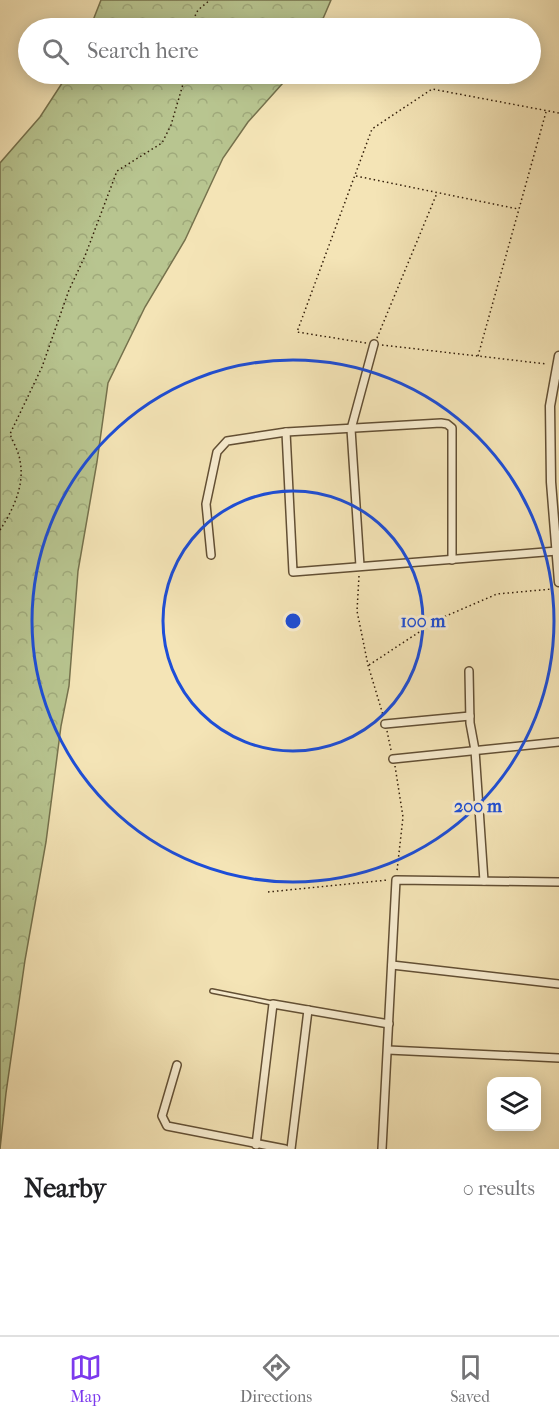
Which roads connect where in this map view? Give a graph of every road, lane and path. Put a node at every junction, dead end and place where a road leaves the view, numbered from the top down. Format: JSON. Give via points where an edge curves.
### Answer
{"nodes":[{"id":1,"x":210,"y":0,"type":"edge"},
{"id":2,"x":194,"y":18,"type":"edge"},
{"id":3,"x":183,"y":84,"type":"edge"},
{"id":4,"x":546,"y":111,"type":"junction"},
{"id":5,"x":559,"y":112,"type":"edge"},
{"id":6,"x":355,"y":176,"type":"junction"},
{"id":7,"x":437,"y":194,"type":"junction"},
{"id":8,"x":518,"y":209,"type":"junction"},
{"id":9,"x":374,"y":344,"type":"junction"},
{"id":10,"x":478,"y":356,"type":"junction"},
{"id":11,"x":558,"y":361,"type":"edge"},
{"id":12,"x":351,"y":429,"type":"junction"},
{"id":13,"x":286,"y":432,"type":"junction"},
{"id":14,"x":0,"y":530,"type":"edge"},
{"id":15,"x":557,"y":551,"type":"junction"},
{"id":16,"x":211,"y":555,"type":"dead end"},
{"id":17,"x":452,"y":560,"type":"junction"},
{"id":18,"x":360,"y":566,"type":"junction"},
{"id":19,"x":559,"y":582,"type":"edge"},
{"id":20,"x":559,"y":588,"type":"edge"},
{"id":21,"x":368,"y":665,"type":"junction"},
{"id":22,"x":469,"y":671,"type":"dead end"},
{"id":23,"x":470,"y":716,"type":"junction"},
{"id":24,"x":385,"y":724,"type":"junction"},
{"id":25,"x":559,"y":742,"type":"edge"},
{"id":26,"x":475,"y":750,"type":"junction"},
{"id":27,"x":393,"y":759,"type":"junction"},
{"id":28,"x":396,"y":879,"type":"junction"},
{"id":29,"x":484,"y":881,"type":"junction"},
{"id":30,"x":559,"y":882,"type":"edge"},
{"id":31,"x":268,"y":892,"type":"dead end"},
{"id":32,"x":392,"y":965,"type":"junction"},
{"id":33,"x":559,"y":984,"type":"edge"},
{"id":34,"x":212,"y":991,"type":"dead end"},
{"id":35,"x":273,"y":1004,"type":"junction"},
{"id":36,"x":308,"y":1010,"type":"junction"},
{"id":37,"x":389,"y":1024,"type":"junction"},
{"id":38,"x":388,"y":1050,"type":"junction"},
{"id":39,"x":559,"y":1058,"type":"edge"},
{"id":40,"x":177,"y":1065,"type":"dead end"},
{"id":41,"x":256,"y":1145,"type":"junction"},
{"id":42,"x":285,"y":1149,"type":"edge"},
{"id":43,"x":291,"y":1149,"type":"edge"},
{"id":44,"x":382,"y":1149,"type":"edge"}],
"edges":[{"from":1,"to":2,"type":"path"},
{"from":3,"to":14,"type":"path","via":[[162,143],[117,171],[42,367],[13,424],[10,434],[21,461],[20,488],[11,514]]},
{"from":4,"to":5,"type":"path"},
{"from":4,"to":6,"type":"path","via":[[432,89],[372,129]]},
{"from":4,"to":8,"type":"path"},
{"from":6,"to":7,"type":"path"},
{"from":6,"to":9,"type":"path","via":[[297,332]]},
{"from":7,"to":8,"type":"path"},
{"from":7,"to":9,"type":"path"},
{"from":8,"to":10,"type":"path"},
{"from":9,"to":10,"type":"path"},
{"from":9,"to":12,"type":"street"},
{"from":10,"to":11,"type":"path"},
{"from":11,"to":15,"type":"street","via":[[550,406]]},
{"from":12,"to":13,"type":"street"},
{"from":12,"to":17,"type":"street","via":[[441,423],[450,426]]},
{"from":12,"to":18,"type":"street"},
{"from":13,"to":16,"type":"street","via":[[227,441],[217,452],[206,504]]},
{"from":13,"to":18,"type":"street","via":[[293,572]]},
{"from":15,"to":17,"type":"street"},
{"from":15,"to":19,"type":"street"},
{"from":17,"to":18,"type":"street"},
{"from":18,"to":21,"type":"path","via":[[357,611]]},
{"from":20,"to":21,"type":"path","via":[[496,594],[439,620]]},
{"from":21,"to":24,"type":"path"},
{"from":22,"to":23,"type":"street"},
{"from":23,"to":24,"type":"street"},
{"from":23,"to":26,"type":"street"},
{"from":24,"to":27,"type":"path"},
{"from":25,"to":26,"type":"street"},
{"from":26,"to":27,"type":"street"},
{"from":26,"to":29,"type":"street"},
{"from":27,"to":28,"type":"path","via":[[403,817]]},
{"from":28,"to":29,"type":"street"},
{"from":28,"to":31,"type":"path"},
{"from":28,"to":32,"type":"street"},
{"from":29,"to":30,"type":"street"},
{"from":32,"to":33,"type":"street"},
{"from":32,"to":37,"type":"street"},
{"from":34,"to":35,"type":"lane"},
{"from":35,"to":36,"type":"street"},
{"from":35,"to":41,"type":"street"},
{"from":36,"to":37,"type":"street"},
{"from":36,"to":43,"type":"street"},
{"from":37,"to":38,"type":"street"},
{"from":38,"to":39,"type":"street"},
{"from":38,"to":44,"type":"street"},
{"from":40,"to":41,"type":"street","via":[[162,1116],[165,1123]]},
{"from":41,"to":42,"type":"street"}]}
